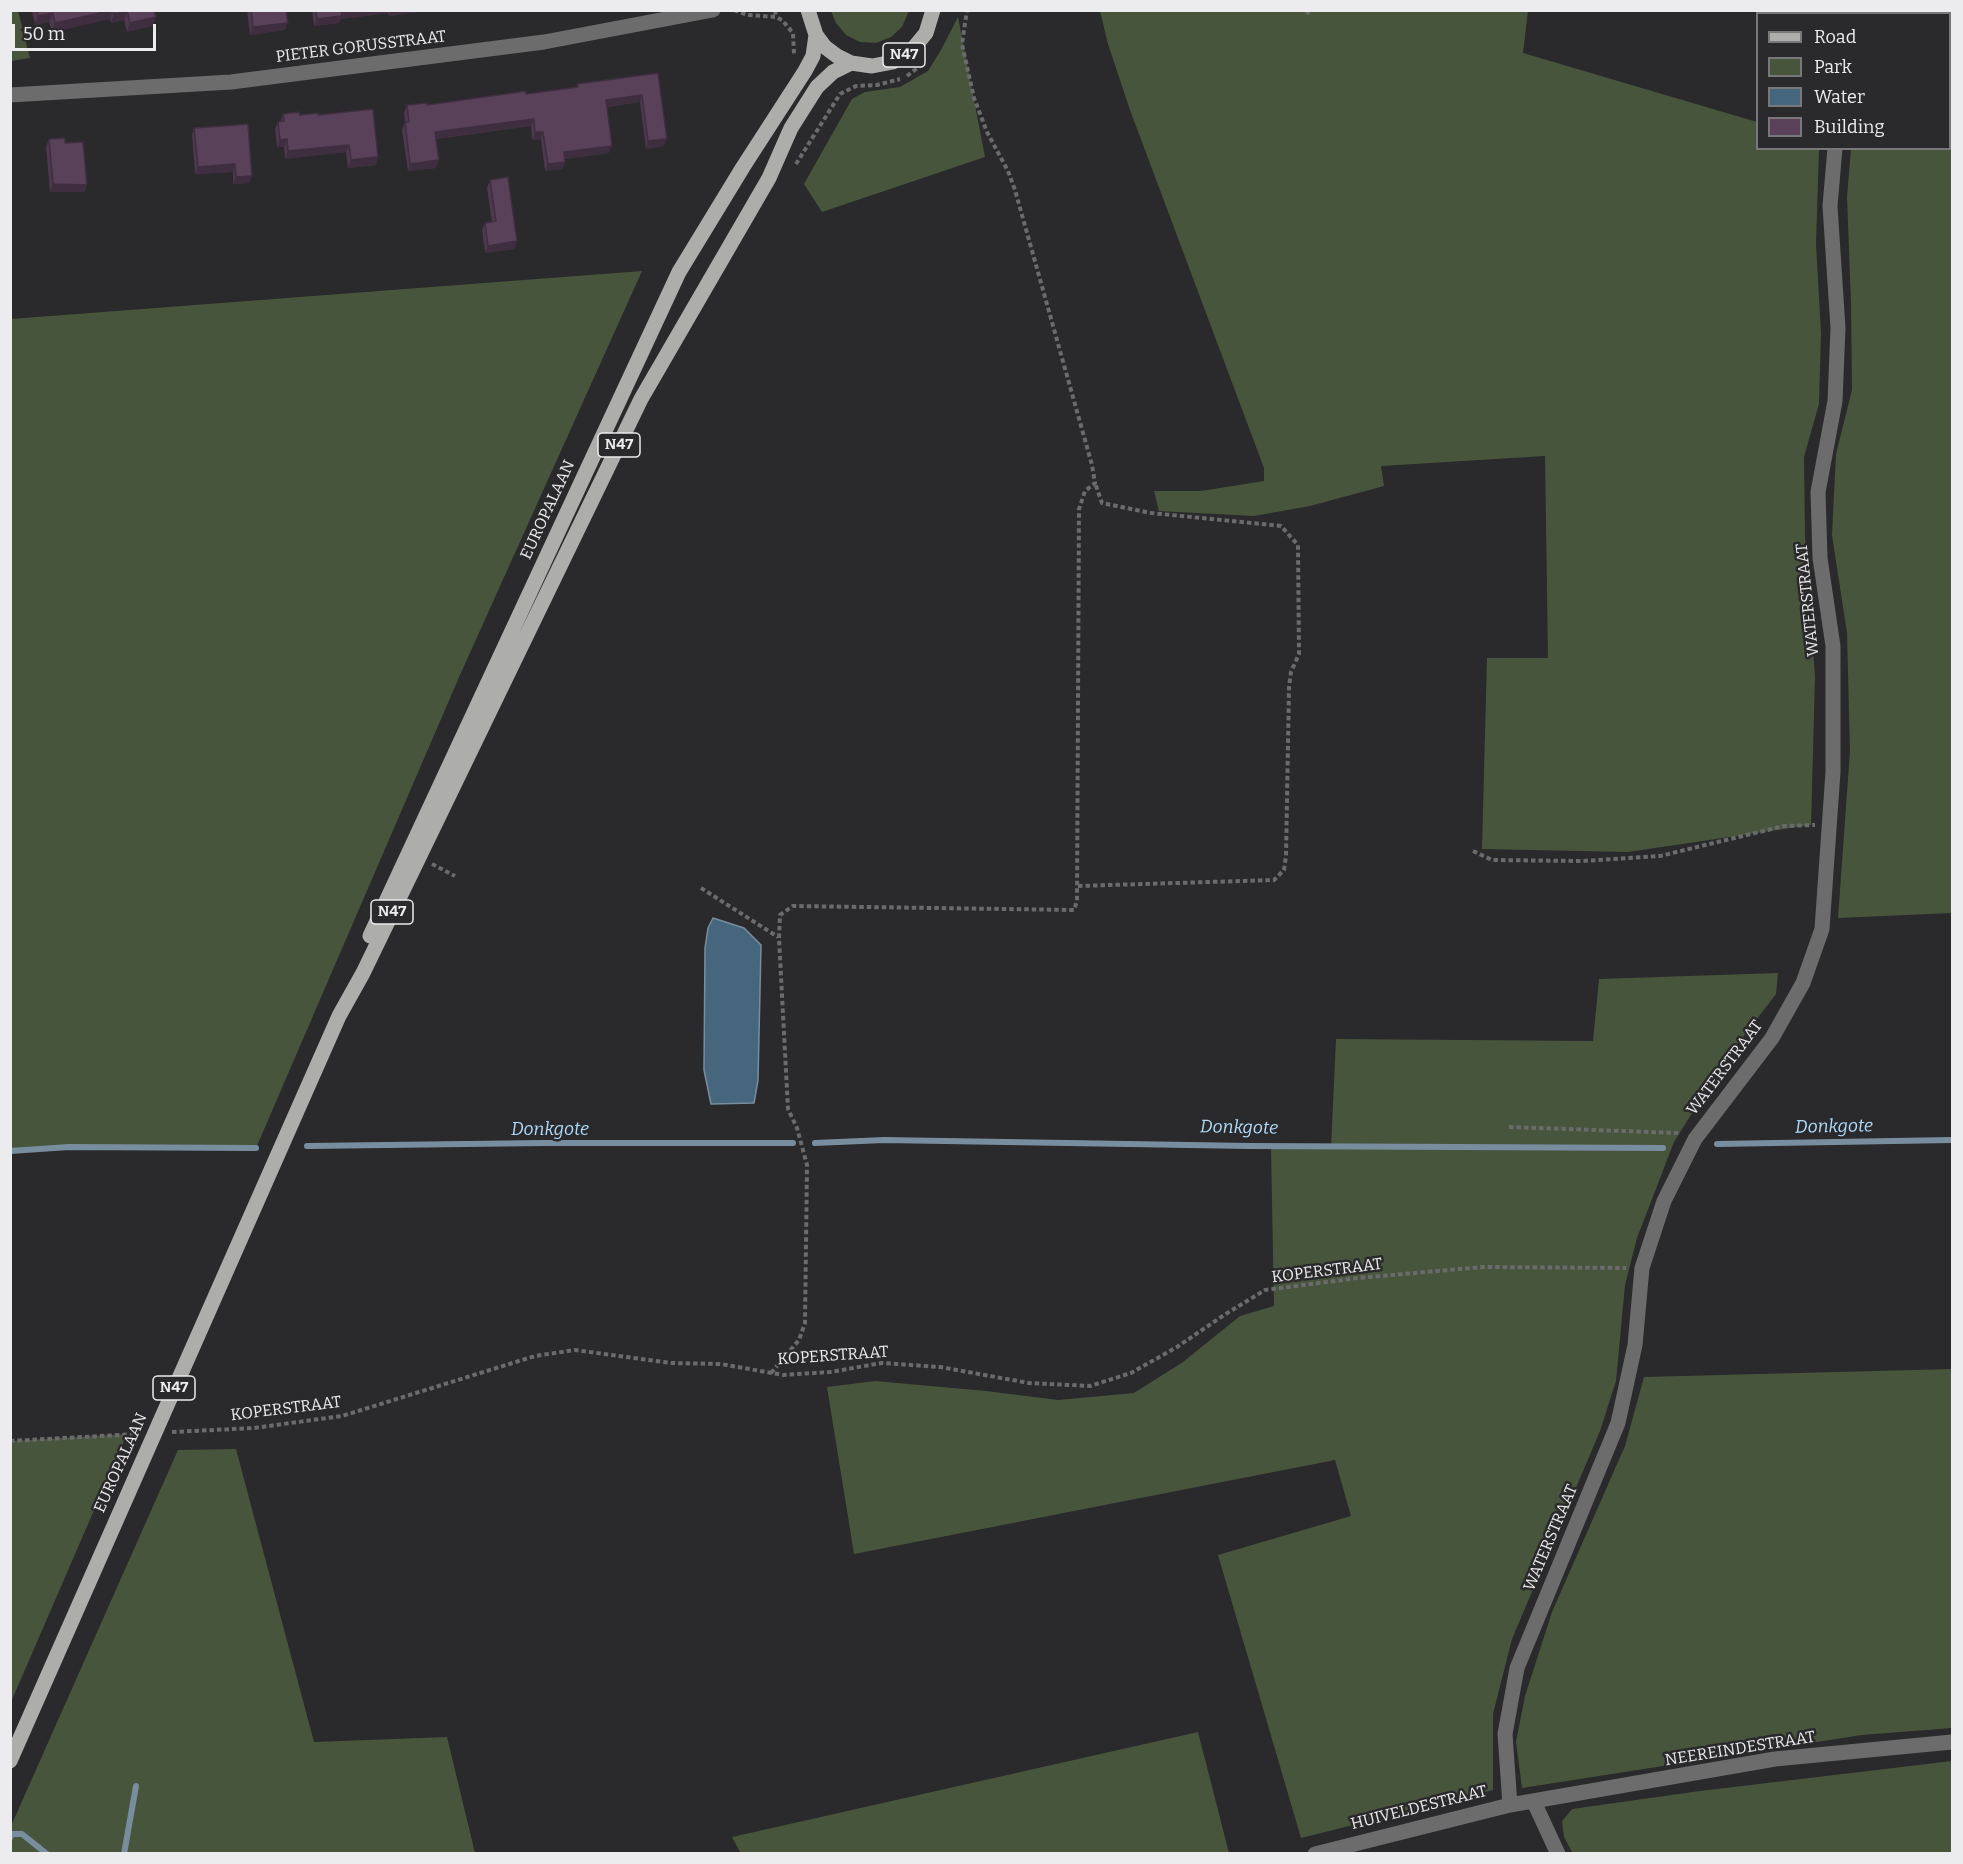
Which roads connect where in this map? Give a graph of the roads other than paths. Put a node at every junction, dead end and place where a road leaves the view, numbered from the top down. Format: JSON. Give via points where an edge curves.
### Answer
{"nodes":[{"id":1,"x":713,"y":10,"type":"edge"},
{"id":2,"x":808,"y":10,"type":"edge"},
{"id":3,"x":933,"y":10,"type":"edge"},
{"id":4,"x":816,"y":35,"type":"junction"},
{"id":5,"x":850,"y":63,"type":"junction"},
{"id":6,"x":10,"y":95,"type":"edge"},
{"id":7,"x":1835,"y":150,"type":"edge"},
{"id":8,"x":339,"y":1016,"type":"junction"},
{"id":9,"x":1953,"y":1742,"type":"edge"},
{"id":10,"x":10,"y":1761,"type":"edge"},
{"id":11,"x":1534,"y":1802,"type":"junction"},
{"id":12,"x":1510,"y":1805,"type":"junction"},
{"id":13,"x":1315,"y":1854,"type":"edge"},
{"id":14,"x":1558,"y":1854,"type":"edge"}],
"edges":[{"from":1,"to":6,"type":"street","name":"PIETER GORUSSTRAAT","via":[[544,42],[231,82]]},
{"from":2,"to":4,"type":"main road","number":"N47"},
{"from":3,"to":5,"type":"main road","number":"N47","via":[[926,33],[912,50],[893,62],[872,66]]},
{"from":4,"to":5,"type":"main road","number":"N47","via":[[825,47]]},
{"from":4,"to":8,"type":"main road","name":"EUROPALAAN","number":"N47","via":[[813,56],[805,71],[679,272],[353,971]]},
{"from":5,"to":8,"type":"main road","name":"EUROPALAAN","number":"N47","via":[[817,87],[791,128],[769,178],[641,399],[363,974]]},
{"from":7,"to":12,"type":"street","name":"WATERSTRAAT","via":[[1830,206],[1838,328],[1835,401],[1818,492],[1820,558],[1833,646],[1833,772],[1822,929],[1803,983],[1772,1038],[1699,1134],[1664,1201],[1642,1268],[1635,1345],[1618,1423],[1516,1668],[1505,1734]]},
{"from":8,"to":10,"type":"main road","name":"EUROPALAAN","number":"N47"},
{"from":9,"to":11,"type":"street","name":"NEEREINDESTRAAT","via":[[1775,1759]]},
{"from":11,"to":12,"type":"street","name":"HUIVELDESTRAAT"},
{"from":11,"to":14,"type":"street"},
{"from":12,"to":13,"type":"street","name":"HUIVELDESTRAAT"}]}
